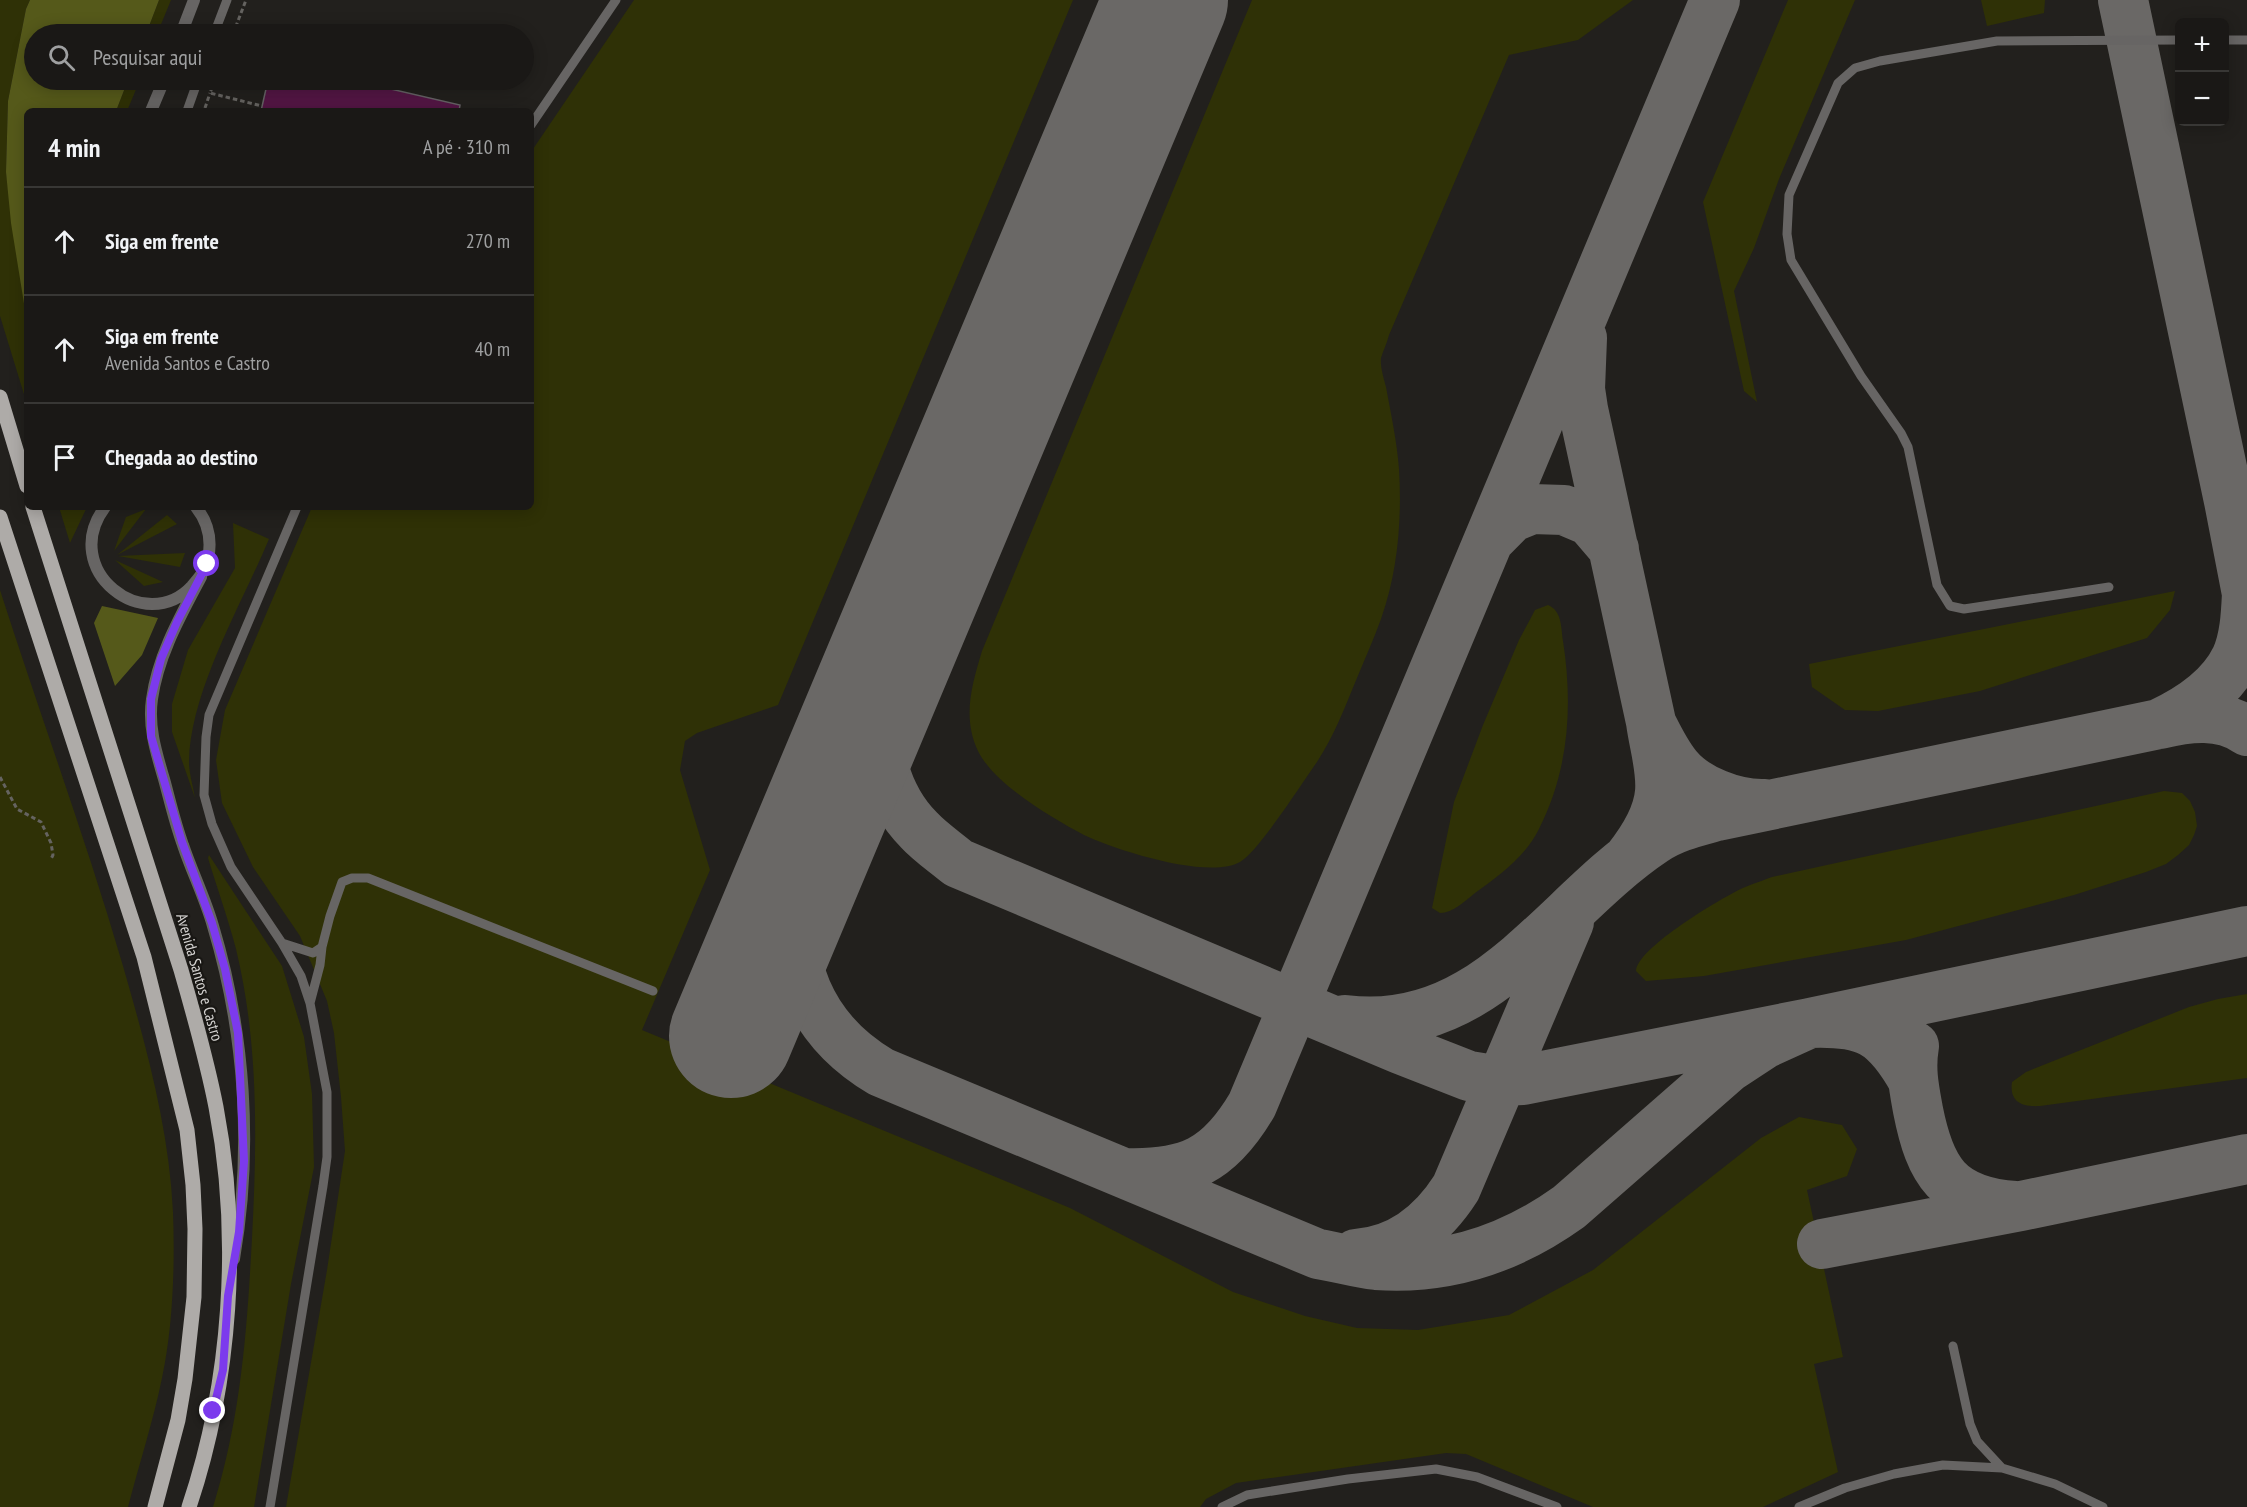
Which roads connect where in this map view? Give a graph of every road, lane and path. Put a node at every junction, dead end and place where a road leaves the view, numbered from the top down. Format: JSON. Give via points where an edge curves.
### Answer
{"nodes":[{"id":1,"x":194,"y":0,"type":"edge"},
{"id":2,"x":227,"y":0,"type":"edge"},
{"id":3,"x":246,"y":0,"type":"edge"},
{"id":4,"x":616,"y":0,"type":"edge"},
{"id":5,"x":185,"y":24,"type":"edge"},
{"id":6,"x":218,"y":24,"type":"edge"},
{"id":7,"x":237,"y":24,"type":"edge"},
{"id":8,"x":2175,"y":40,"type":"edge"},
{"id":9,"x":2229,"y":40,"type":"edge"},
{"id":10,"x":2247,"y":40,"type":"edge"},
{"id":11,"x":160,"y":90,"type":"edge"},
{"id":12,"x":194,"y":90,"type":"edge"},
{"id":13,"x":211,"y":90,"type":"edge"},
{"id":14,"x":210,"y":93,"type":"junction"},
{"id":15,"x":262,"y":106,"type":"dead end"},
{"id":16,"x":152,"y":108,"type":"edge"},
{"id":17,"x":188,"y":108,"type":"edge"},
{"id":18,"x":204,"y":108,"type":"edge"},
{"id":19,"x":534,"y":121,"type":"edge"},
{"id":20,"x":0,"y":397,"type":"edge"},
{"id":21,"x":24,"y":476,"type":"edge"},
{"id":22,"x":34,"y":510,"type":"edge"},
{"id":23,"x":199,"y":510,"type":"edge"},
{"id":24,"x":296,"y":510,"type":"edge"},
{"id":25,"x":98,"y":512,"type":"edge"},
{"id":26,"x":0,"y":517,"type":"edge"},
{"id":27,"x":201,"y":577,"type":"junction"},
{"id":28,"x":2109,"y":587,"type":"dead end"},
{"id":29,"x":0,"y":777,"type":"edge"},
{"id":30,"x":51,"y":859,"type":"dead end"},
{"id":31,"x":282,"y":944,"type":"junction"},
{"id":32,"x":322,"y":947,"type":"junction"},
{"id":33,"x":653,"y":991,"type":"dead end"},
{"id":34,"x":310,"y":1003,"type":"junction"},
{"id":35,"x":228,"y":1296,"type":"junction"},
{"id":36,"x":1953,"y":1346,"type":"dead end"},
{"id":37,"x":2002,"y":1468,"type":"junction"},
{"id":38,"x":155,"y":1507,"type":"edge"},
{"id":39,"x":189,"y":1507,"type":"edge"},
{"id":40,"x":270,"y":1507,"type":"edge"},
{"id":41,"x":1222,"y":1507,"type":"edge"},
{"id":42,"x":1557,"y":1507,"type":"edge"},
{"id":43,"x":1799,"y":1507,"type":"edge"},
{"id":44,"x":2103,"y":1507,"type":"edge"}],
"edges":[{"from":1,"to":5,"type":"street"},
{"from":2,"to":6,"type":"lane"},
{"from":3,"to":7,"type":"path"},
{"from":4,"to":19,"type":"lane"},
{"from":8,"to":28,"type":"lane","via":[[1996,41],[1855,68],[1838,82],[1789,195],[1786,234],[1791,260],[1908,447],[1938,585],[1950,606],[1964,609]]},
{"from":9,"to":10,"type":"lane"},
{"from":11,"to":16,"type":"street"},
{"from":12,"to":17,"type":"lane"},
{"from":13,"to":14,"type":"path"},
{"from":14,"to":15,"type":"path"},
{"from":14,"to":18,"type":"path"},
{"from":20,"to":21,"type":"main road"},
{"from":22,"to":35,"type":"main road","name":"Avenida Santos e Castro","via":[[196,1023],[223,1155]]},
{"from":23,"to":27,"type":"street","via":[[210,550]]},
{"from":24,"to":31,"type":"lane","via":[[209,715],[204,768],[204,795],[223,849]]},
{"from":25,"to":27,"type":"street","via":[[92,557],[113,590],[130,600],[150,604],[170,601]]},
{"from":26,"to":38,"type":"main road","via":[[144,957],[187,1130],[195,1229],[194,1297],[178,1420]]},
{"from":27,"to":35,"type":"street","via":[[161,659],[151,699],[151,736],[182,842],[212,923],[238,1033],[244,1161],[239,1232]]},
{"from":29,"to":30,"type":"path","via":[[18,809],[41,822],[51,843]]},
{"from":31,"to":32,"type":"lane","via":[[313,953]]},
{"from":31,"to":34,"type":"lane","via":[[301,976]]},
{"from":32,"to":33,"type":"lane","via":[[342,882],[368,878]]},
{"from":32,"to":34,"type":"lane"},
{"from":34,"to":40,"type":"lane","via":[[327,1092],[327,1157]]},
{"from":35,"to":39,"type":"main road","name":"Avenida Santos e Castro","via":[[223,1370]]},
{"from":36,"to":37,"type":"lane","via":[[1977,1442]]},
{"from":37,"to":43,"type":"lane","via":[[1943,1465],[1894,1474]]},
{"from":37,"to":44,"type":"lane","via":[[2055,1484]]},
{"from":41,"to":42,"type":"lane","via":[[1247,1495],[1436,1469],[1477,1477]]}]}
